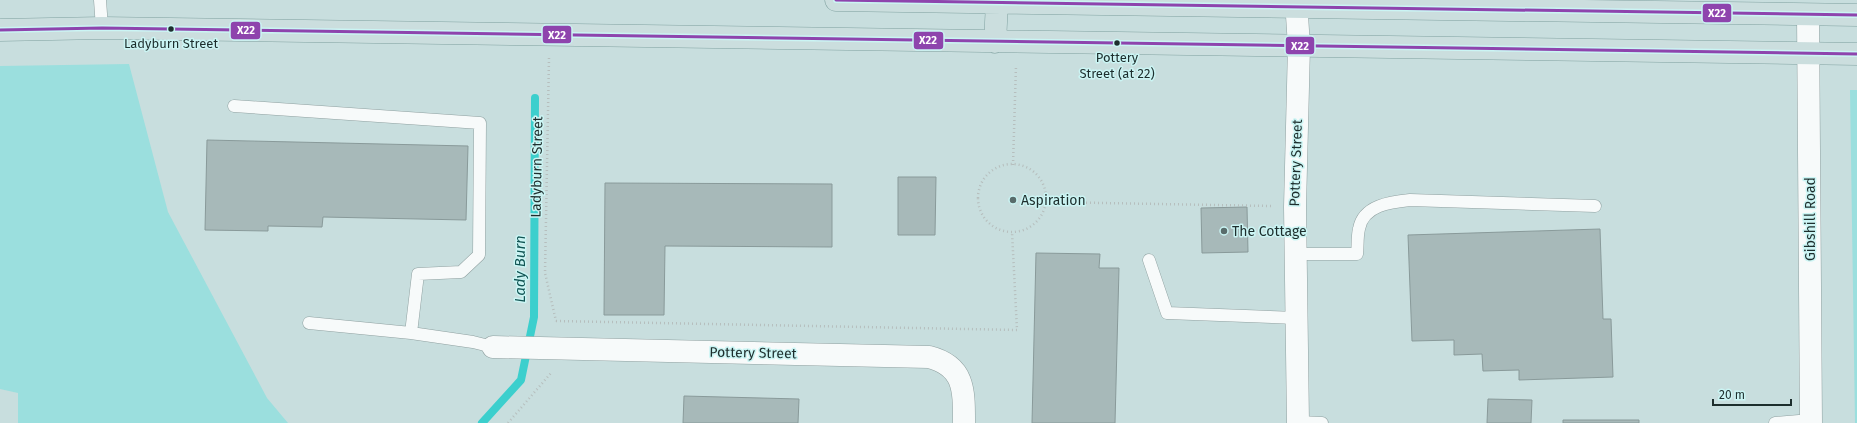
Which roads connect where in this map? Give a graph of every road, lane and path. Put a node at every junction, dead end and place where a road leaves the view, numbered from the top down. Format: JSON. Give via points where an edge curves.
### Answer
{"nodes":[{"id":1,"x":100,"y":0,"type":"edge"},
{"id":2,"x":836,"y":0,"type":"edge"},
{"id":3,"x":997,"y":3,"type":"junction"},
{"id":4,"x":1296,"y":4,"type":"edge"},
{"id":5,"x":1808,"y":15,"type":"junction"},
{"id":6,"x":1857,"y":15,"type":"edge"},
{"id":7,"x":102,"y":28,"type":"junction"},
{"id":8,"x":0,"y":30,"type":"edge"},
{"id":9,"x":549,"y":35,"type":"junction"},
{"id":10,"x":995,"y":42,"type":"junction"},
{"id":11,"x":1017,"y":42,"type":"junction"},
{"id":12,"x":1299,"y":46,"type":"junction"},
{"id":13,"x":1809,"y":53,"type":"junction"},
{"id":14,"x":1857,"y":54,"type":"edge"},
{"id":15,"x":234,"y":106,"type":"dead end"},
{"id":16,"x":1014,"y":165,"type":"junction"},
{"id":17,"x":1046,"y":202,"type":"junction"},
{"id":18,"x":1295,"y":206,"type":"junction"},
{"id":19,"x":1595,"y":206,"type":"dead end"},
{"id":20,"x":1012,"y":232,"type":"junction"},
{"id":21,"x":1295,"y":254,"type":"junction"},
{"id":22,"x":1149,"y":260,"type":"dead end"},
{"id":23,"x":1296,"y":318,"type":"junction"},
{"id":24,"x":556,"y":321,"type":"junction"},
{"id":25,"x":309,"y":323,"type":"dead end"},
{"id":26,"x":411,"y":333,"type":"junction"},
{"id":27,"x":493,"y":347,"type":"joint"},
{"id":28,"x":553,"y":348,"type":"junction"},
{"id":29,"x":1811,"y":422,"type":"edge"},
{"id":30,"x":508,"y":423,"type":"edge"},
{"id":31,"x":964,"y":423,"type":"edge"},
{"id":32,"x":1298,"y":423,"type":"edge"},
{"id":33,"x":1322,"y":423,"type":"edge"},
{"id":34,"x":1775,"y":423,"type":"edge"}],
"edges":[{"from":1,"to":7,"type":"lane"},
{"from":2,"to":3,"type":"highway"},
{"from":3,"to":4,"type":"highway"},
{"from":3,"to":10,"type":"highway"},
{"from":4,"to":5,"type":"highway"},
{"from":4,"to":12,"type":"street","name":"Pottery Street"},
{"from":5,"to":6,"type":"highway"},
{"from":5,"to":13,"type":"street","name":"Gibshill Road"},
{"from":7,"to":8,"type":"highway"},
{"from":7,"to":9,"type":"highway"},
{"from":9,"to":10,"type":"highway"},
{"from":9,"to":24,"type":"path","name":"Ladyburn Street","via":[[545,272]]},
{"from":10,"to":11,"type":"highway"},
{"from":11,"to":12,"type":"highway"},
{"from":11,"to":16,"type":"path"},
{"from":12,"to":13,"type":"highway"},
{"from":12,"to":18,"type":"street","name":"Pottery Street"},
{"from":13,"to":14,"type":"highway"},
{"from":13,"to":29,"type":"street","name":"Gibshill Road"},
{"from":15,"to":26,"type":"lane","via":[[480,123],[479,256],[461,272],[418,274]]},
{"from":16,"to":17,"type":"path","via":[[1034,172],[1041,181]]},
{"from":16,"to":20,"type":"path","via":[[1003,165],[993,170],[980,187],[978,198],[984,218],[992,226]]},
{"from":17,"to":18,"type":"path"},
{"from":17,"to":20,"type":"path","via":[[1038,220],[1022,231]]},
{"from":18,"to":21,"type":"street","name":"Pottery Street"},
{"from":19,"to":21,"type":"lane","via":[[1396,201],[1368,212],[1359,227],[1357,254]]},
{"from":20,"to":24,"type":"path","via":[[1017,330]]},
{"from":21,"to":23,"type":"street","name":"Pottery Street"},
{"from":22,"to":23,"type":"lane","via":[[1167,313]]},
{"from":23,"to":32,"type":"street","name":"Pottery Street"},
{"from":24,"to":28,"type":"path","name":"Ladyburn Street"},
{"from":25,"to":26,"type":"lane"},
{"from":26,"to":27,"type":"lane"},
{"from":27,"to":28,"type":"street","name":"Pottery Street"},
{"from":28,"to":30,"type":"path","via":[[554,369]]},
{"from":28,"to":31,"type":"street","name":"Pottery Street","via":[[929,357],[942,360],[955,371],[962,383]]},
{"from":29,"to":34,"type":"lane"},
{"from":32,"to":33,"type":"lane"}]}
